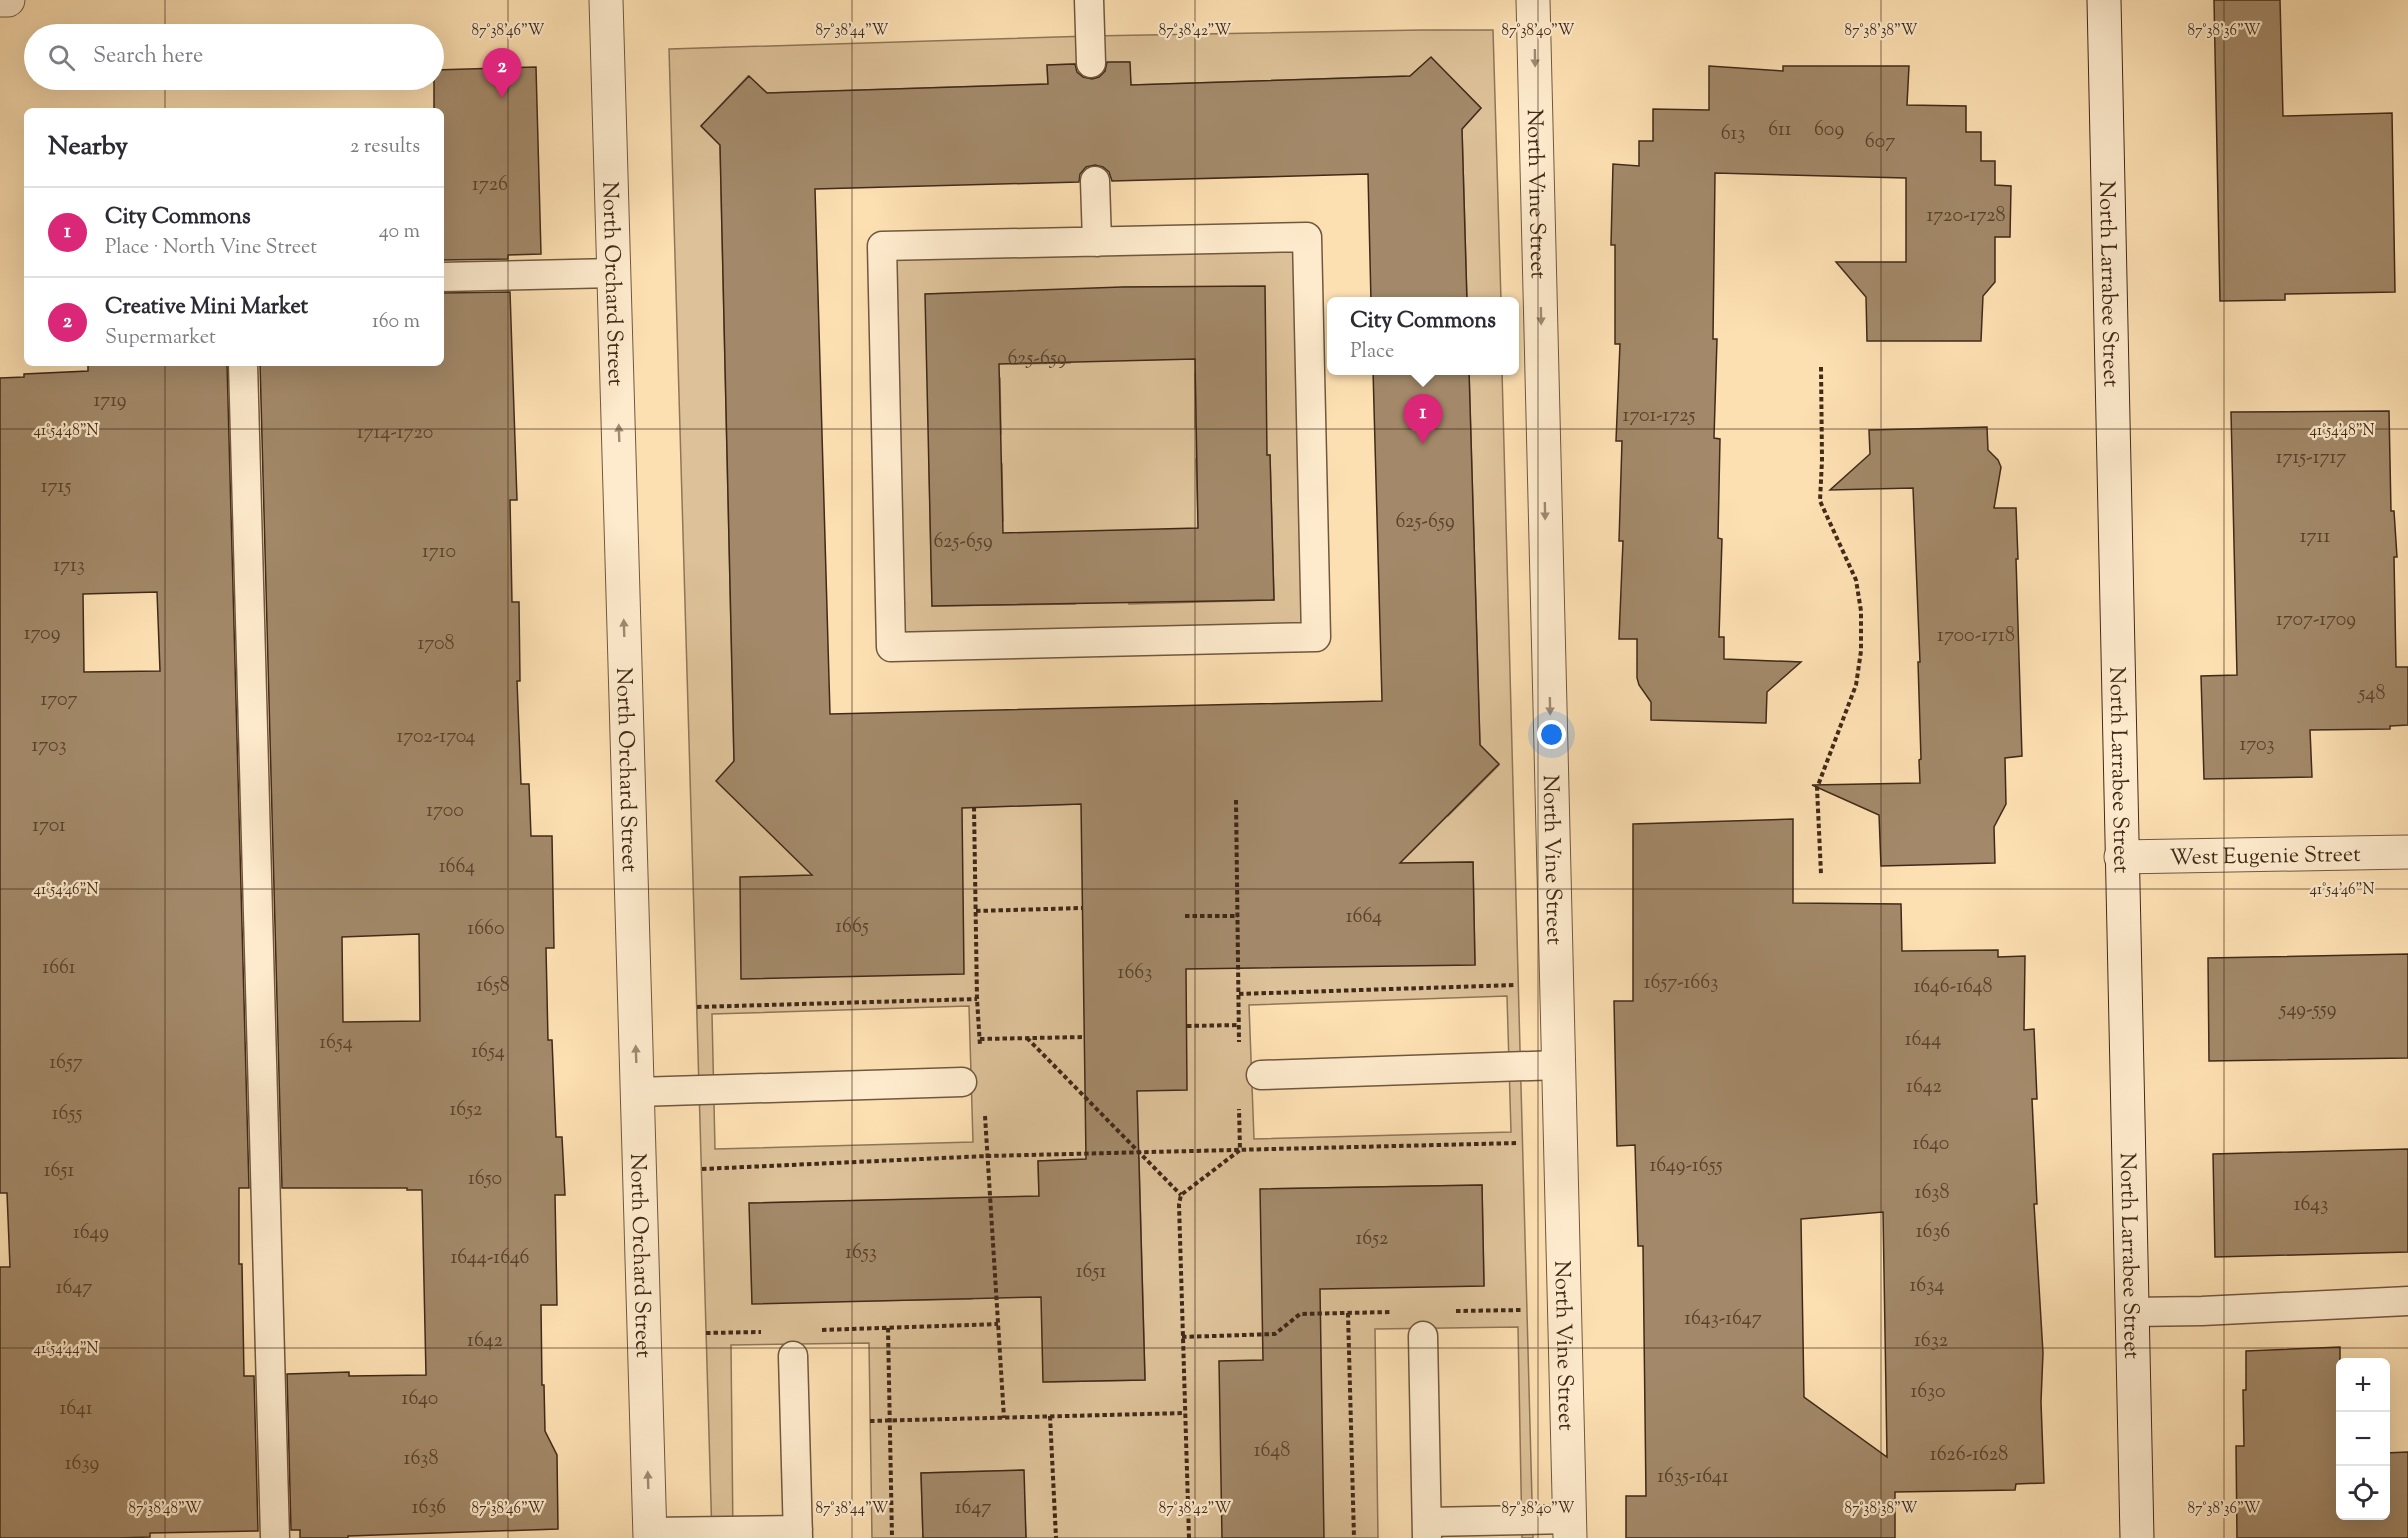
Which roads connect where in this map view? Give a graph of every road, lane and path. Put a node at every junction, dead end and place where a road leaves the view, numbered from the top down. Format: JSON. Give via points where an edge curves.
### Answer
{"nodes":[{"id":1,"x":0,"y":0,"type":"edge"},
{"id":2,"x":8,"y":0,"type":"edge"},
{"id":3,"x":606,"y":0,"type":"edge"},
{"id":4,"x":1089,"y":0,"type":"edge"},
{"id":5,"x":1533,"y":0,"type":"edge"},
{"id":6,"x":2104,"y":0,"type":"edge"},
{"id":7,"x":1091,"y":63,"type":"dead end"},
{"id":8,"x":1095,"y":181,"type":"dead end"},
{"id":9,"x":1096,"y":242,"type":"junction"},
{"id":10,"x":614,"y":273,"type":"junction"},
{"id":11,"x":444,"y":277,"type":"edge"},
{"id":12,"x":243,"y":366,"type":"edge"},
{"id":13,"x":1821,"y":367,"type":"dead end"},
{"id":14,"x":1236,"y":800,"type":"dead end"},
{"id":15,"x":2408,"y":852,"type":"edge"},
{"id":16,"x":2121,"y":857,"type":"junction"},
{"id":17,"x":1821,"y":874,"type":"dead end"},
{"id":18,"x":1082,"y":908,"type":"dead end"},
{"id":19,"x":976,"y":911,"type":"dead end"},
{"id":20,"x":1185,"y":916,"type":"dead end"},
{"id":21,"x":1238,"y":916,"type":"junction"},
{"id":22,"x":1519,"y":985,"type":"dead end"},
{"id":23,"x":1239,"y":994,"type":"junction"},
{"id":24,"x":977,"y":999,"type":"dead end"},
{"id":25,"x":697,"y":1007,"type":"dead end"},
{"id":26,"x":1239,"y":1025,"type":"junction"},
{"id":27,"x":1187,"y":1026,"type":"dead end"},
{"id":28,"x":1085,"y":1037,"type":"dead end"},
{"id":29,"x":1027,"y":1038,"type":"junction"},
{"id":30,"x":980,"y":1039,"type":"dead end"},
{"id":31,"x":1239,"y":1048,"type":"dead end"},
{"id":32,"x":1559,"y":1065,"type":"junction"},
{"id":33,"x":1262,"y":1075,"type":"dead end"},
{"id":34,"x":962,"y":1082,"type":"dead end"},
{"id":35,"x":637,"y":1092,"type":"junction"},
{"id":36,"x":1239,"y":1104,"type":"dead end"},
{"id":37,"x":1523,"y":1142,"type":"dead end"},
{"id":38,"x":1240,"y":1150,"type":"junction"},
{"id":39,"x":1138,"y":1152,"type":"junction"},
{"id":40,"x":702,"y":1169,"type":"dead end"},
{"id":41,"x":1181,"y":1195,"type":"junction"},
{"id":42,"x":2408,"y":1301,"type":"edge"},
{"id":43,"x":1527,"y":1310,"type":"dead end"},
{"id":44,"x":1455,"y":1311,"type":"dead end"},
{"id":45,"x":1396,"y":1312,"type":"dead end"},
{"id":46,"x":2132,"y":1312,"type":"junction"},
{"id":47,"x":1348,"y":1313,"type":"junction"},
{"id":48,"x":998,"y":1324,"type":"dead end"},
{"id":49,"x":888,"y":1328,"type":"junction"},
{"id":50,"x":820,"y":1330,"type":"dead end"},
{"id":51,"x":763,"y":1332,"type":"dead end"},
{"id":52,"x":706,"y":1334,"type":"dead end"},
{"id":53,"x":1423,"y":1336,"type":"dead end"},
{"id":54,"x":1182,"y":1337,"type":"junction"},
{"id":55,"x":793,"y":1356,"type":"dead end"},
{"id":56,"x":1185,"y":1413,"type":"junction"},
{"id":57,"x":1050,"y":1416,"type":"junction"},
{"id":58,"x":870,"y":1421,"type":"dead end"},
{"id":59,"x":890,"y":1421,"type":"junction"},
{"id":60,"x":1569,"y":1528,"type":"edge"},
{"id":61,"x":1427,"y":1530,"type":"edge"},
{"id":62,"x":798,"y":1534,"type":"edge"},
{"id":63,"x":650,"y":1535,"type":"edge"},
{"id":64,"x":275,"y":1538,"type":"edge"},
{"id":65,"x":892,"y":1538,"type":"edge"},
{"id":66,"x":1056,"y":1538,"type":"edge"},
{"id":67,"x":1189,"y":1538,"type":"edge"},
{"id":68,"x":1354,"y":1538,"type":"edge"},
{"id":69,"x":2137,"y":1538,"type":"edge"}],
"edges":[{"from":1,"to":2,"type":"street"},
{"from":3,"to":10,"type":"street","name":"North Orchard Street"},
{"from":4,"to":7,"type":"lane"},
{"from":5,"to":32,"type":"street","name":"North Vine Street","one_way":true},
{"from":6,"to":16,"type":"street","name":"North Larrabee Street"},
{"from":8,"to":9,"type":"lane"},
{"from":9,"to":9,"type":"lane","via":[[882,246],[891,647],[1316,637],[1307,237]]},
{"from":10,"to":11,"type":"lane"},
{"from":35,"to":10,"type":"street","name":"North Orchard Street","one_way":true},
{"from":12,"to":64,"type":"lane"},
{"from":13,"to":17,"type":"path","via":[[1820,501],[1856,580],[1861,651],[1856,685],[1817,788]]},
{"from":14,"to":21,"type":"path"},
{"from":15,"to":16,"type":"street","name":"West Eugenie Street"},
{"from":16,"to":46,"type":"street","name":"North Larrabee Street"},
{"from":18,"to":19,"type":"path"},
{"from":20,"to":21,"type":"path"},
{"from":21,"to":23,"type":"path"},
{"from":22,"to":23,"type":"path"},
{"from":23,"to":26,"type":"path"},
{"from":24,"to":25,"type":"path"},
{"from":26,"to":27,"type":"path"},
{"from":26,"to":31,"type":"path"},
{"from":28,"to":29,"type":"path"},
{"from":29,"to":30,"type":"path"},
{"from":29,"to":39,"type":"path"},
{"from":32,"to":33,"type":"lane"},
{"from":32,"to":60,"type":"street","name":"North Vine Street"},
{"from":34,"to":35,"type":"lane"},
{"from":63,"to":35,"type":"street","name":"North Orchard Street","one_way":true},
{"from":36,"to":38,"type":"path"},
{"from":37,"to":38,"type":"path"},
{"from":38,"to":39,"type":"path"},
{"from":38,"to":41,"type":"path"},
{"from":39,"to":40,"type":"path"},
{"from":39,"to":41,"type":"path"},
{"from":41,"to":54,"type":"path"},
{"from":42,"to":46,"type":"lane"},
{"from":43,"to":44,"type":"path"},
{"from":45,"to":47,"type":"path"},
{"from":46,"to":69,"type":"street","name":"North Larrabee Street"},
{"from":47,"to":54,"type":"path","via":[[1300,1314],[1275,1334]]},
{"from":47,"to":68,"type":"path"},
{"from":48,"to":49,"type":"path"},
{"from":49,"to":50,"type":"path"},
{"from":49,"to":59,"type":"path"},
{"from":51,"to":52,"type":"path"},
{"from":53,"to":61,"type":"lane"},
{"from":54,"to":56,"type":"path"},
{"from":55,"to":62,"type":"lane"},
{"from":56,"to":57,"type":"path"},
{"from":56,"to":67,"type":"path"},
{"from":57,"to":59,"type":"path"},
{"from":57,"to":66,"type":"path"},
{"from":58,"to":59,"type":"path"},
{"from":59,"to":65,"type":"path"},
{"from":60,"to":61,"type":"lane"},
{"from":62,"to":63,"type":"lane"}]}
